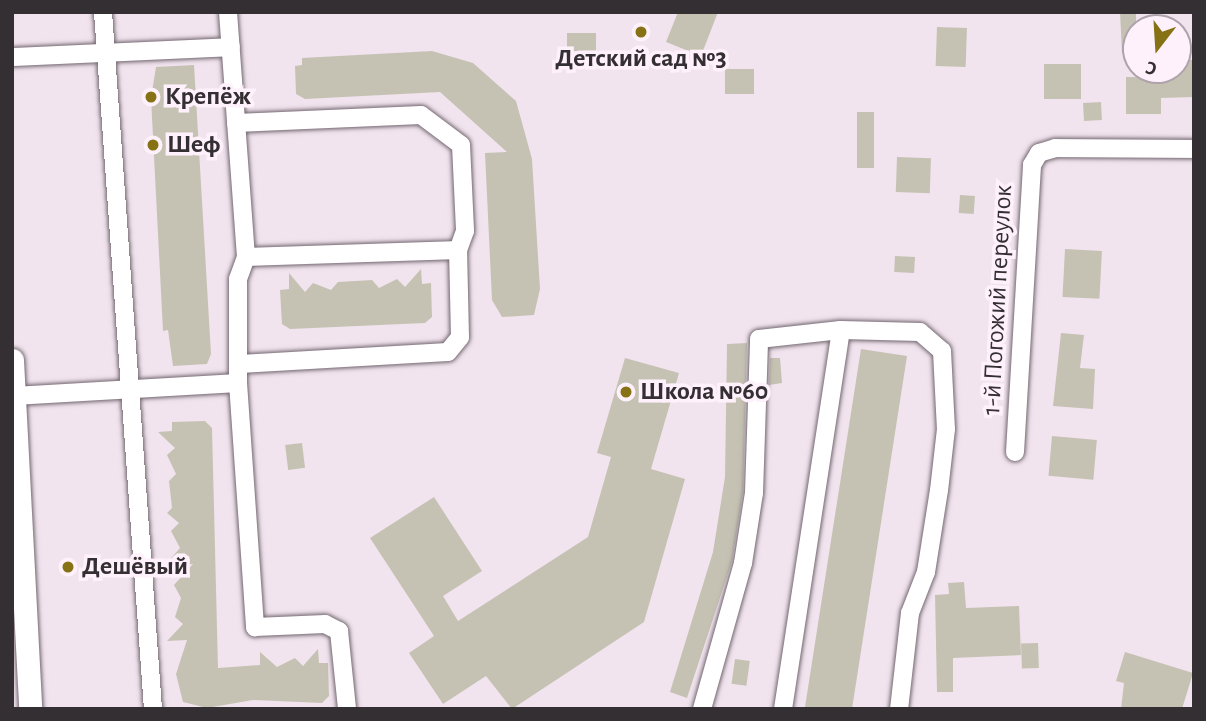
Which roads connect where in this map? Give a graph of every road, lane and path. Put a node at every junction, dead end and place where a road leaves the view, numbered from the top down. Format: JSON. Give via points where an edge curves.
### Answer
{"nodes":[{"id":1,"x":103,"y":12,"type":"edge"},
{"id":2,"x":228,"y":12,"type":"edge"},
{"id":3,"x":230,"y":47,"type":"junction"},
{"id":4,"x":105,"y":51,"type":"junction"},
{"id":5,"x":12,"y":57,"type":"edge"},
{"id":6,"x":236,"y":123,"type":"junction"},
{"id":7,"x":1194,"y":149,"type":"edge"},
{"id":8,"x":458,"y":250,"type":"junction"},
{"id":9,"x":246,"y":257,"type":"junction"},
{"id":10,"x":841,"y":330,"type":"junction"},
{"id":11,"x":12,"y":360,"type":"edge"},
{"id":12,"x":240,"y":364,"type":"junction"},
{"id":13,"x":238,"y":383,"type":"junction"},
{"id":14,"x":130,"y":390,"type":"junction"},
{"id":15,"x":14,"y":396,"type":"junction"},
{"id":16,"x":1015,"y":452,"type":"dead end"},
{"id":17,"x":27,"y":671,"type":"junction"},
{"id":18,"x":12,"y":709,"type":"edge"},
{"id":19,"x":30,"y":709,"type":"edge"},
{"id":20,"x":153,"y":709,"type":"edge"},
{"id":21,"x":347,"y":709,"type":"edge"},
{"id":22,"x":702,"y":709,"type":"edge"},
{"id":23,"x":783,"y":709,"type":"edge"},
{"id":24,"x":899,"y":709,"type":"edge"}],
"edges":[{"from":1,"to":4,"type":"street"},
{"from":2,"to":3,"type":"street"},
{"from":3,"to":4,"type":"street"},
{"from":3,"to":6,"type":"street"},
{"from":4,"to":5,"type":"street"},
{"from":4,"to":14,"type":"street"},
{"from":6,"to":8,"type":"street","via":[[421,115],[461,145],[465,231]]},
{"from":6,"to":9,"type":"street"},
{"from":7,"to":16,"type":"street","name":"1-й Погожий переулок","via":[[1055,148],[1039,153],[1031,165]]},
{"from":8,"to":9,"type":"street"},
{"from":8,"to":12,"type":"street","via":[[460,337],[448,352]]},
{"from":9,"to":12,"type":"street","via":[[238,279]]},
{"from":10,"to":22,"type":"street","via":[[760,339],[747,540]]},
{"from":10,"to":23,"type":"street"},
{"from":10,"to":24,"type":"street","via":[[920,332],[942,351],[946,429],[939,491],[926,572],[910,613]]},
{"from":11,"to":15,"type":"main road"},
{"from":12,"to":13,"type":"street"},
{"from":13,"to":14,"type":"street"},
{"from":13,"to":21,"type":"street","via":[[254,627],[325,624],[339,631]]},
{"from":14,"to":15,"type":"street"},
{"from":14,"to":20,"type":"street"},
{"from":15,"to":17,"type":"main road"},
{"from":17,"to":18,"type":"main road"},
{"from":17,"to":19,"type":"main road"}]}
